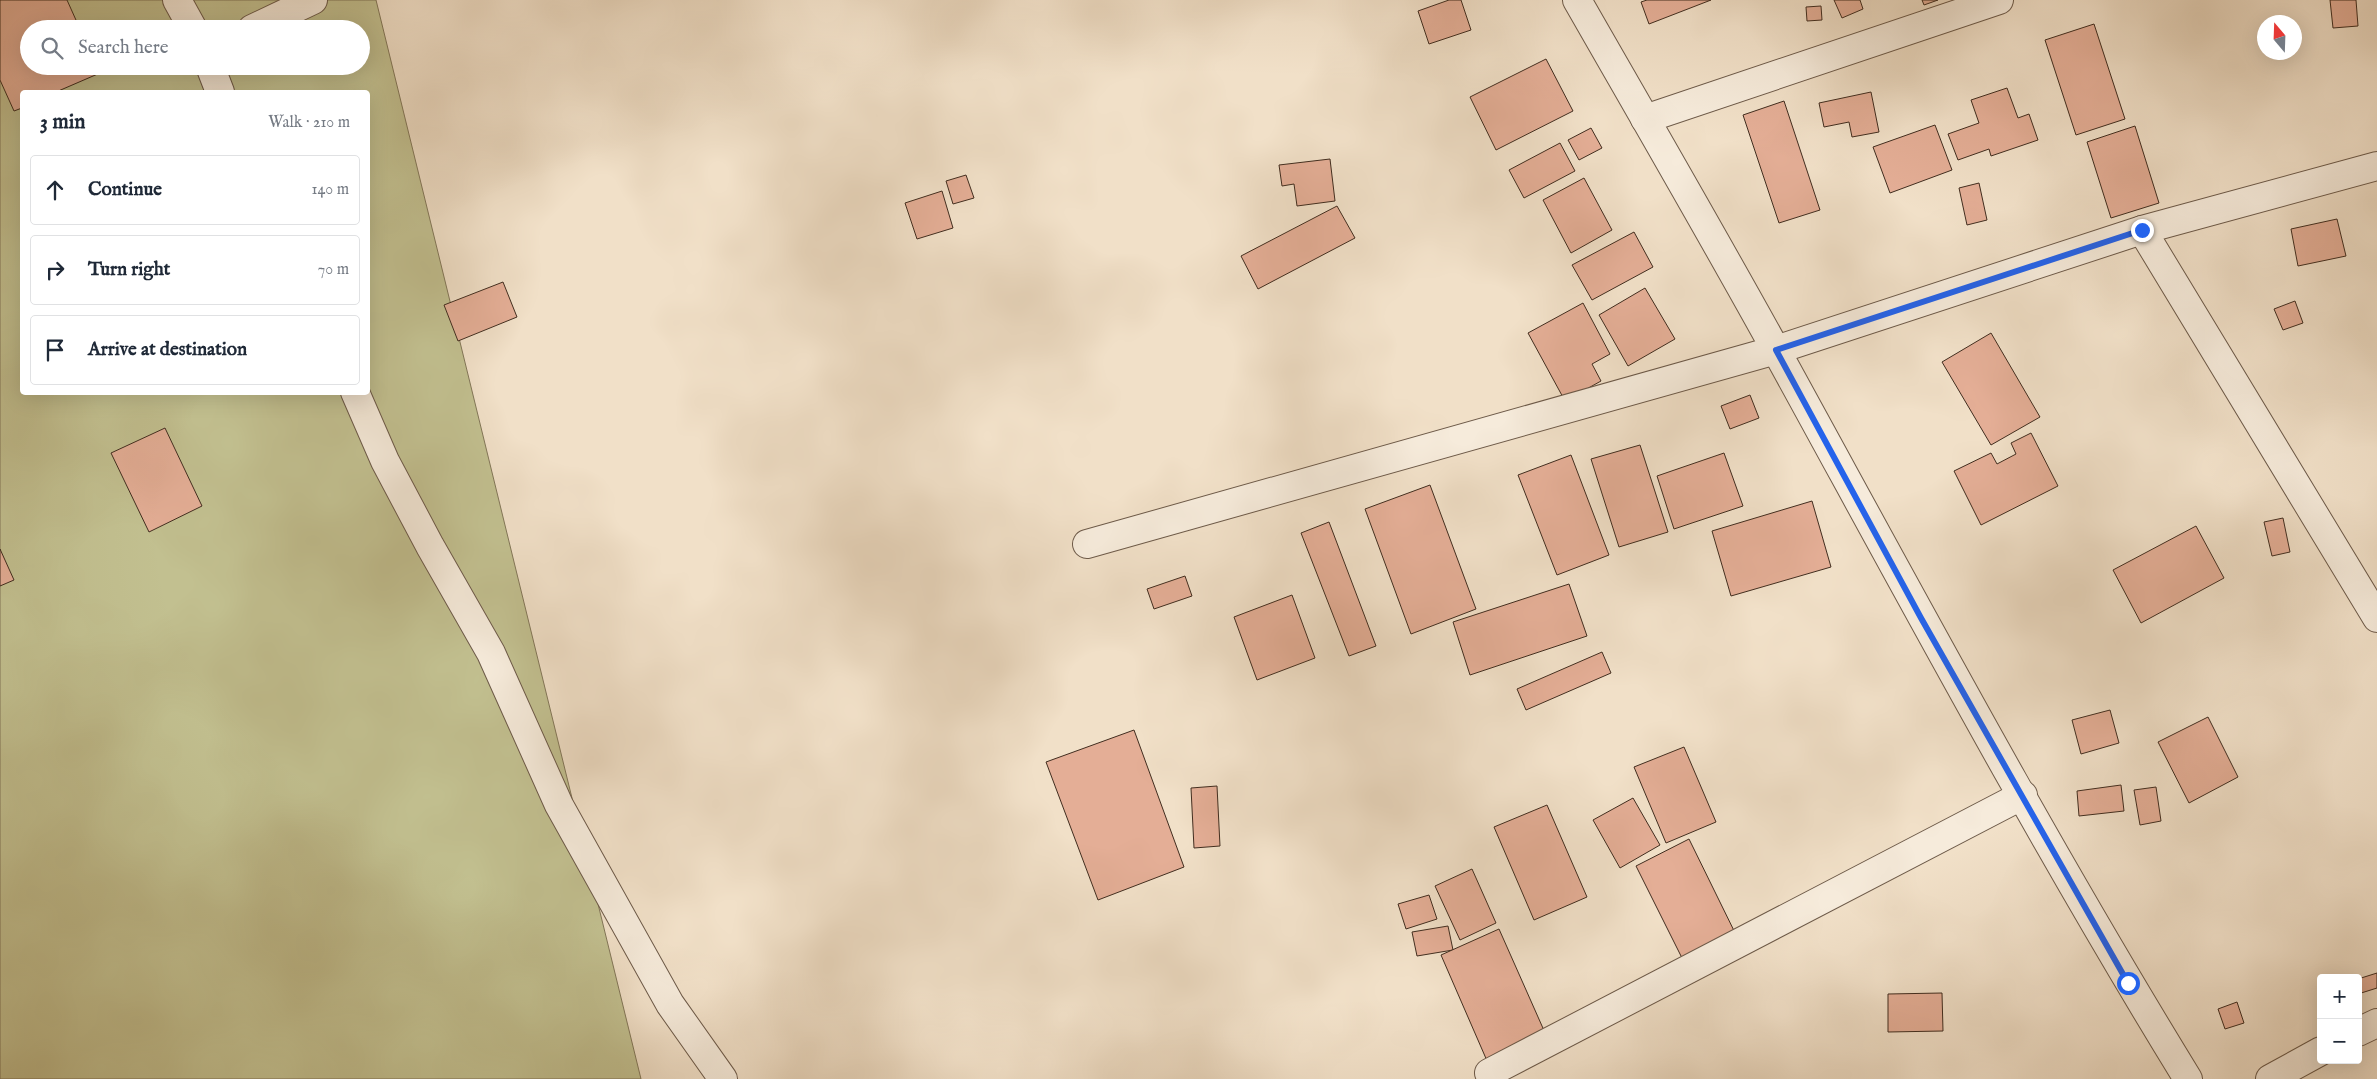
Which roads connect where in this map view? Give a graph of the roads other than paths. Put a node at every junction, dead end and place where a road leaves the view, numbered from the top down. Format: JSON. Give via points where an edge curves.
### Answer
{"nodes":[{"id":1,"x":177,"y":0,"type":"edge"},
{"id":2,"x":314,"y":0,"type":"edge"},
{"id":3,"x":1577,"y":0,"type":"edge"},
{"id":4,"x":1998,"y":0,"type":"edge"},
{"id":5,"x":188,"y":20,"type":"edge"},
{"id":6,"x":271,"y":20,"type":"edge"},
{"id":7,"x":213,"y":75,"type":"edge"},
{"id":8,"x":219,"y":90,"type":"edge"},
{"id":9,"x":1645,"y":119,"type":"junction"},
{"id":10,"x":2377,"y":166,"type":"edge"},
{"id":11,"x":2142,"y":230,"type":"junction"},
{"id":12,"x":1776,"y":350,"type":"junction"},
{"id":13,"x":356,"y":395,"type":"edge"},
{"id":14,"x":1088,"y":544,"type":"dead end"},
{"id":15,"x":2377,"y":618,"type":"edge"},
{"id":16,"x":2023,"y":795,"type":"junction"},
{"id":17,"x":2377,"y":1023,"type":"edge"},
{"id":18,"x":2362,"y":1030,"type":"edge"},
{"id":19,"x":2317,"y":1053,"type":"edge"},
{"id":20,"x":1489,"y":1073,"type":"dead end"},
{"id":21,"x":723,"y":1079,"type":"edge"},
{"id":22,"x":2188,"y":1079,"type":"edge"},
{"id":23,"x":2270,"y":1079,"type":"edge"}],
"edges":[{"from":1,"to":5,"type":"street"},
{"from":2,"to":6,"type":"street"},
{"from":3,"to":9,"type":"street"},
{"from":4,"to":9,"type":"street"},
{"from":7,"to":8,"type":"street"},
{"from":9,"to":12,"type":"street"},
{"from":10,"to":11,"type":"street"},
{"from":11,"to":12,"type":"street"},
{"from":11,"to":15,"type":"street"},
{"from":12,"to":14,"type":"street"},
{"from":12,"to":16,"type":"street","via":[[1921,618]]},
{"from":13,"to":21,"type":"street","via":[[385,461],[491,653],[560,805],[670,1004]]},
{"from":16,"to":20,"type":"street"},
{"from":16,"to":22,"type":"street","via":[[2128,983]]},
{"from":17,"to":18,"type":"street"},
{"from":19,"to":23,"type":"street"}]}
